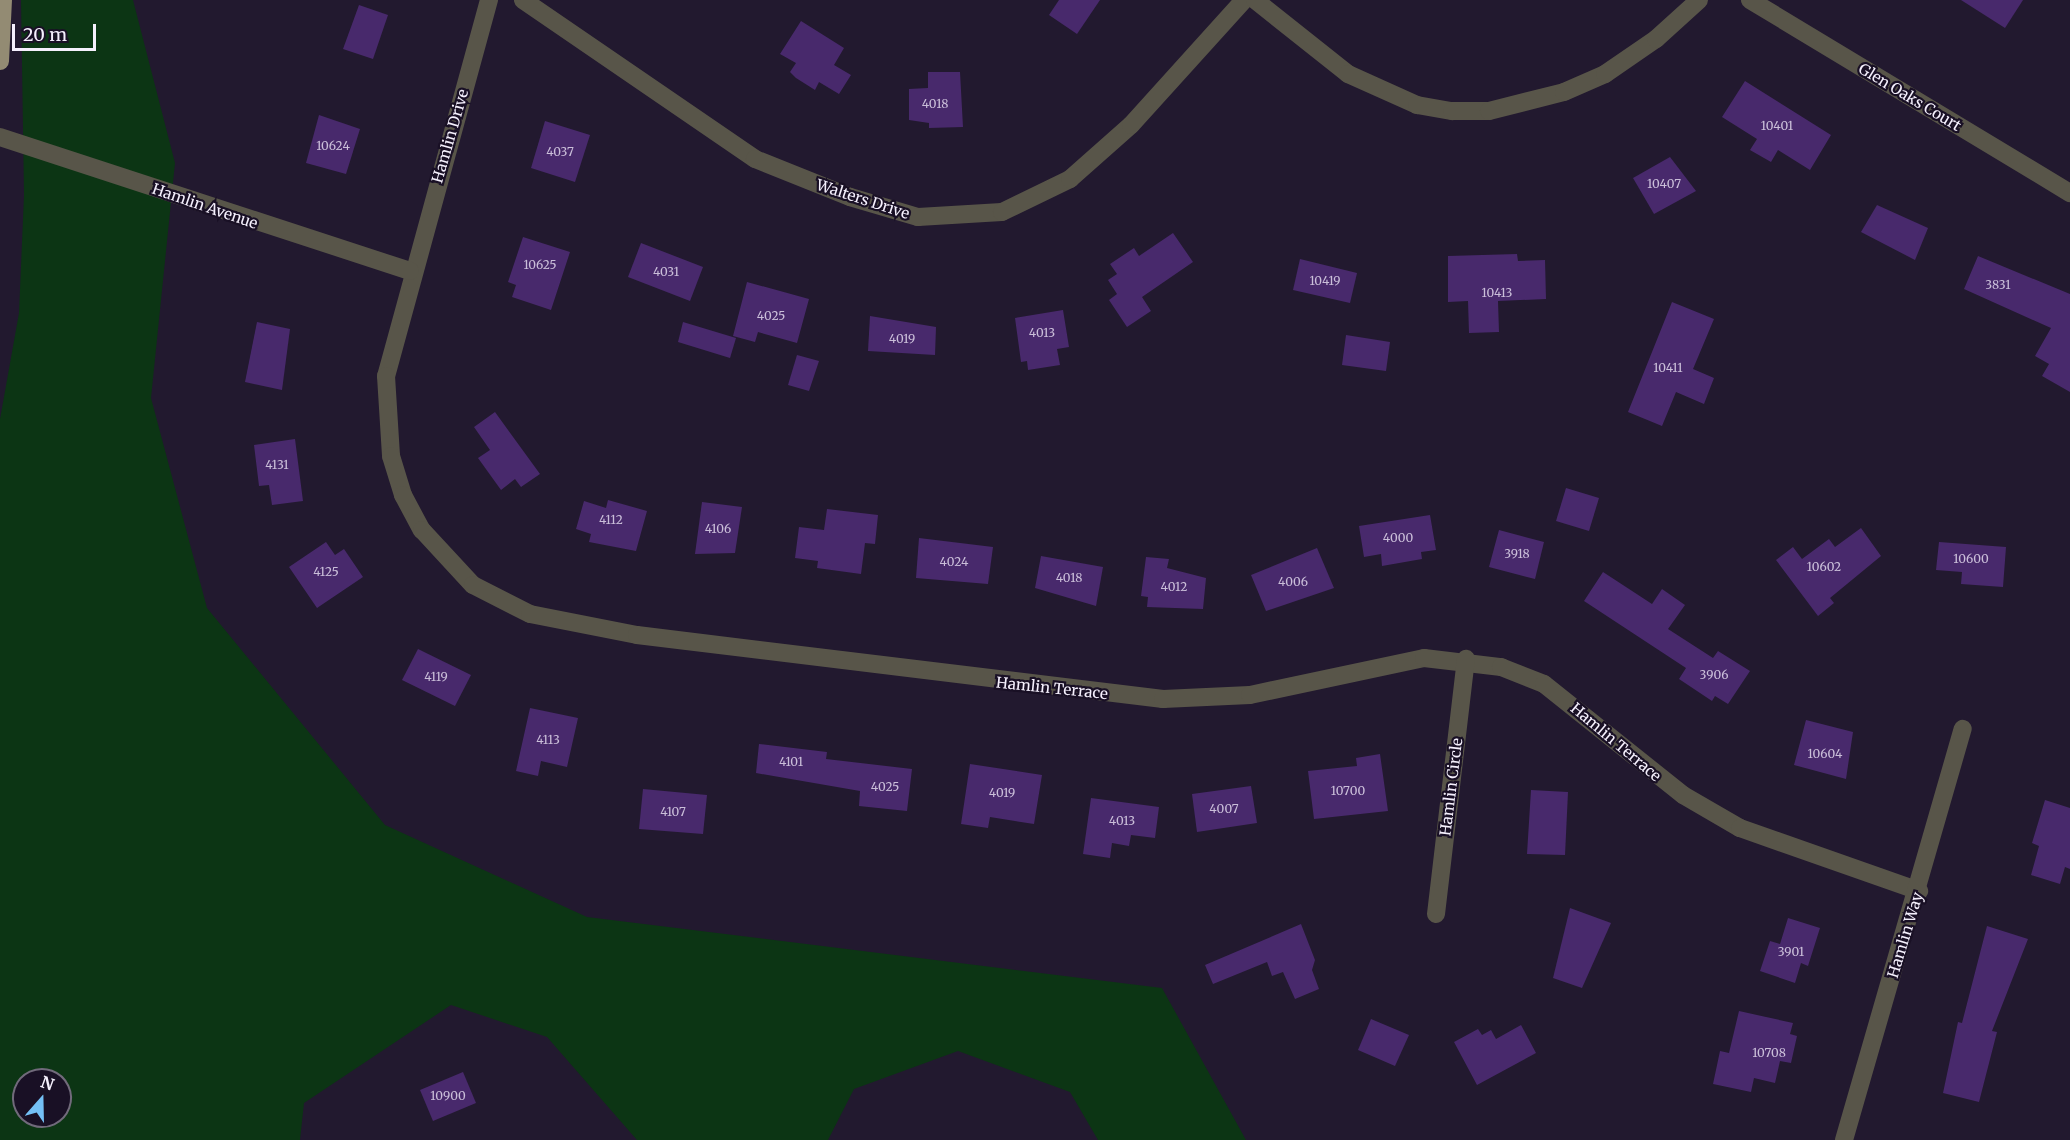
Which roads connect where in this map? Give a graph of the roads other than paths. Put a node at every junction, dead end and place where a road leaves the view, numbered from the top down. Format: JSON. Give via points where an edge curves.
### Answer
{"nodes":[{"id":1,"x":3,"y":0,"type":"edge"},
{"id":2,"x":489,"y":0,"type":"edge"},
{"id":3,"x":523,"y":0,"type":"edge"},
{"id":4,"x":1244,"y":0,"type":"edge"},
{"id":5,"x":1256,"y":0,"type":"edge"},
{"id":6,"x":1699,"y":0,"type":"edge"},
{"id":7,"x":1750,"y":0,"type":"edge"},
{"id":8,"x":0,"y":61,"type":"edge"},
{"id":9,"x":0,"y":137,"type":"edge"},
{"id":10,"x":2070,"y":193,"type":"edge"},
{"id":11,"x":410,"y":271,"type":"junction"},
{"id":12,"x":1466,"y":659,"type":"junction"},
{"id":13,"x":1963,"y":729,"type":"dead end"},
{"id":14,"x":1919,"y":891,"type":"junction"},
{"id":15,"x":1436,"y":914,"type":"dead end"},
{"id":16,"x":1844,"y":1140,"type":"edge"}],
"edges":[{"from":1,"to":8,"type":"main road"},
{"from":2,"to":11,"type":"street","name":"Hamlin Drive"},
{"from":3,"to":4,"type":"street","name":"Walters Drive","via":[[755,159],[850,197],[918,217],[1002,212],[1070,179],[1131,125]]},
{"from":5,"to":6,"type":"street","via":[[1348,74],[1417,105],[1452,111],[1488,111],[1564,92],[1605,74],[1656,39]]},
{"from":7,"to":10,"type":"street","name":"Glen Oaks Court"},
{"from":9,"to":11,"type":"street","name":"Hamlin Avenue"},
{"from":11,"to":12,"type":"street","name":"Hamlin Terrace","via":[[386,376],[389,447],[403,495],[446,561],[473,585],[530,614],[649,637],[1163,699],[1250,695],[1378,665],[1424,658]]},
{"from":12,"to":14,"type":"street","name":"Hamlin Terrace","via":[[1544,684],[1674,789],[1740,828]]},
{"from":12,"to":15,"type":"street","name":"Hamlin Circle"},
{"from":13,"to":14,"type":"street","name":"Hamlin Way"},
{"from":14,"to":16,"type":"street","name":"Hamlin Way"}]}
